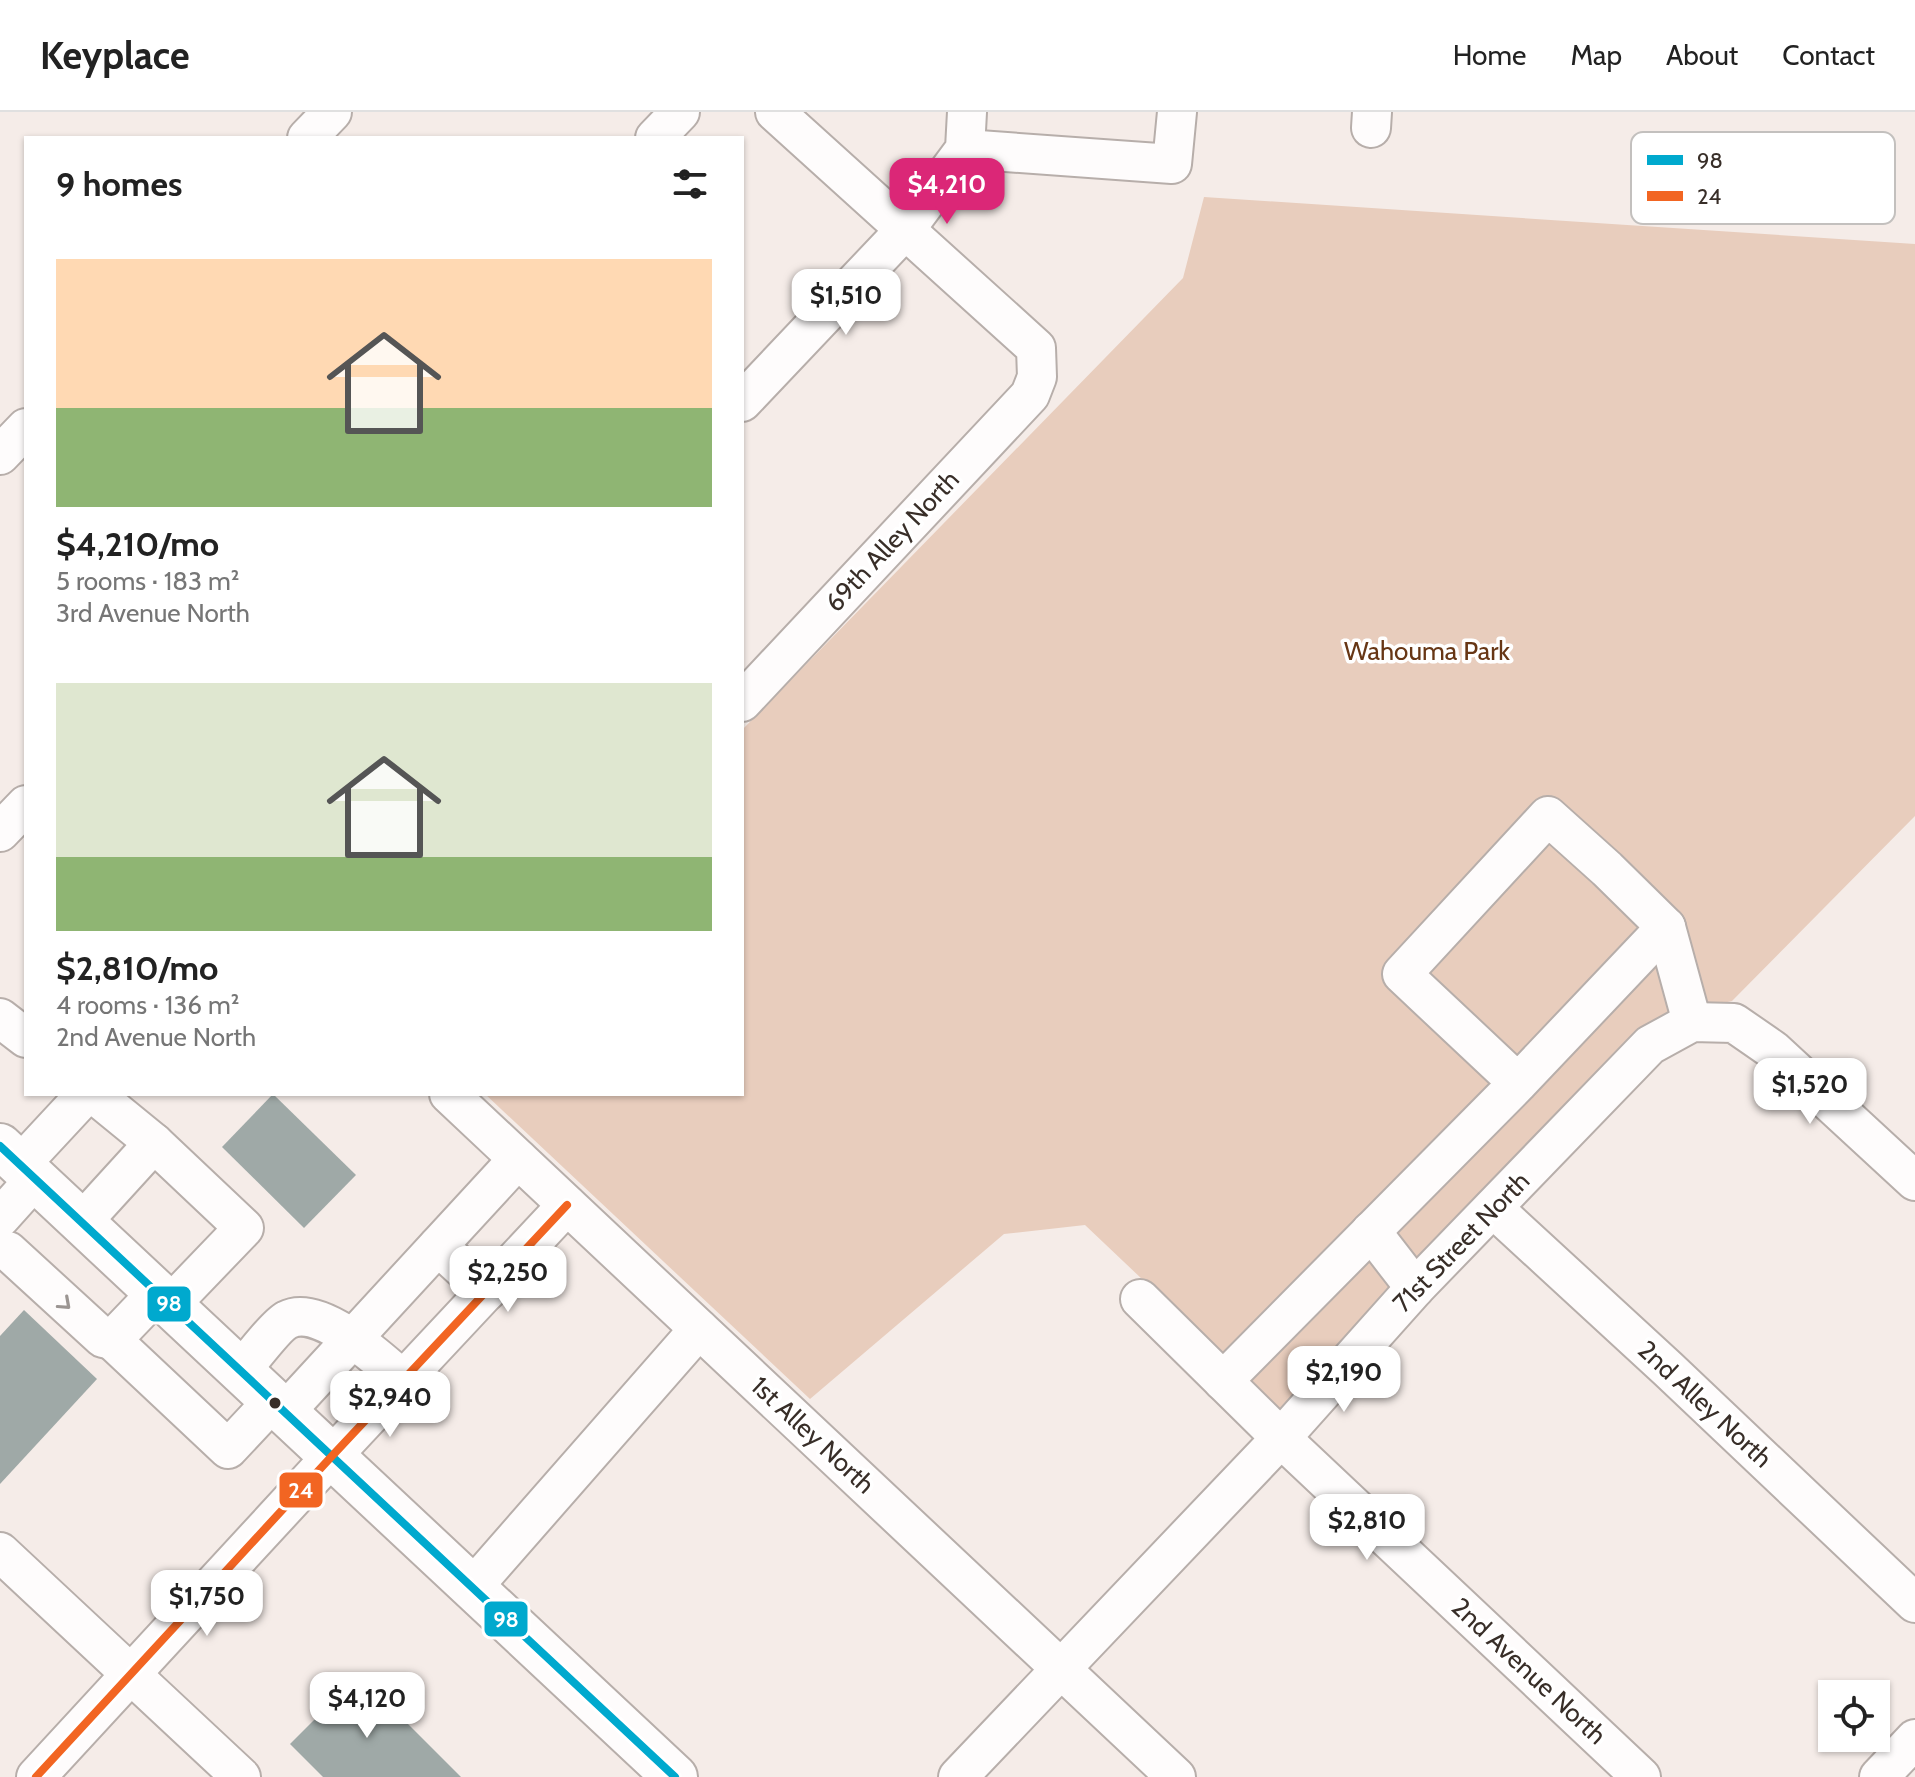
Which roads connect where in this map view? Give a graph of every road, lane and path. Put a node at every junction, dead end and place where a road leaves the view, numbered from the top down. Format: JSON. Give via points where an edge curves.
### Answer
{"nodes":[{"id":1,"x":332,"y":112,"type":"edge"},
{"id":2,"x":680,"y":112,"type":"edge"},
{"id":3,"x":775,"y":112,"type":"edge"},
{"id":4,"x":967,"y":112,"type":"edge"},
{"id":5,"x":1177,"y":112,"type":"edge"},
{"id":6,"x":309,"y":136,"type":"edge"},
{"id":7,"x":657,"y":136,"type":"edge"},
{"id":8,"x":965,"y":149,"type":"junction"},
{"id":9,"x":905,"y":230,"type":"junction"},
{"id":10,"x":744,"y":400,"type":"edge"},
{"id":11,"x":24,"y":430,"type":"edge"},
{"id":12,"x":0,"y":455,"type":"edge"},
{"id":13,"x":744,"y":700,"type":"edge"},
{"id":14,"x":24,"y":807,"type":"edge"},
{"id":15,"x":0,"y":832,"type":"edge"},
{"id":16,"x":1666,"y":927,"type":"junction"},
{"id":17,"x":0,"y":1018,"type":"edge"},
{"id":18,"x":1707,"y":1023,"type":"junction"},
{"id":19,"x":24,"y":1036,"type":"edge"},
{"id":20,"x":1518,"y":1083,"type":"junction"},
{"id":21,"x":84,"y":1096,"type":"edge"},
{"id":22,"x":96,"y":1096,"type":"edge"},
{"id":23,"x":451,"y":1096,"type":"edge"},
{"id":24,"x":154,"y":1143,"type":"junction"},
{"id":25,"x":518,"y":1159,"type":"junction"},
{"id":26,"x":18,"y":1163,"type":"edge"},
{"id":27,"x":1915,"y":1181,"type":"edge"},
{"id":28,"x":567,"y":1205,"type":"junction"},
{"id":29,"x":1493,"y":1208,"type":"junction"},
{"id":30,"x":82,"y":1222,"type":"junction"},
{"id":31,"x":1371,"y":1231,"type":"junction"},
{"id":32,"x":2,"y":1243,"type":"edge"},
{"id":33,"x":438,"y":1246,"type":"junction"},
{"id":34,"x":1415,"y":1288,"type":"junction"},
{"id":35,"x":487,"y":1291,"type":"junction"},
{"id":36,"x":164,"y":1299,"type":"junction"},
{"id":37,"x":1140,"y":1299,"type":"dead end"},
{"id":38,"x":699,"y":1329,"type":"junction"},
{"id":39,"x":353,"y":1338,"type":"junction"},
{"id":40,"x":112,"y":1340,"type":"junction"},
{"id":41,"x":241,"y":1371,"type":"junction"},
{"id":42,"x":403,"y":1380,"type":"junction"},
{"id":43,"x":1223,"y":1381,"type":"junction"},
{"id":44,"x":279,"y":1406,"type":"junction"},
{"id":45,"x":1281,"y":1438,"type":"junction"},
{"id":46,"x":332,"y":1456,"type":"junction"},
{"id":47,"x":0,"y":1552,"type":"edge"},
{"id":48,"x":472,"y":1588,"type":"junction"},
{"id":49,"x":1915,"y":1603,"type":"edge"},
{"id":50,"x":1060,"y":1668,"type":"junction"},
{"id":51,"x":132,"y":1674,"type":"junction"},
{"id":52,"x":1915,"y":1739,"type":"edge"},
{"id":53,"x":36,"y":1777,"type":"edge"},
{"id":54,"x":241,"y":1777,"type":"edge"},
{"id":55,"x":675,"y":1777,"type":"edge"},
{"id":56,"x":958,"y":1777,"type":"edge"},
{"id":57,"x":1176,"y":1777,"type":"edge"},
{"id":58,"x":1641,"y":1777,"type":"edge"},
{"id":59,"x":1879,"y":1777,"type":"edge"}],
"edges":[{"from":1,"to":6,"type":"street"},
{"from":2,"to":7,"type":"street"},
{"from":3,"to":9,"type":"street"},
{"from":4,"to":8,"type":"street"},
{"from":5,"to":8,"type":"street","via":[[1172,164]]},
{"from":8,"to":9,"type":"street"},
{"from":9,"to":10,"type":"street"},
{"from":9,"to":13,"type":"street","name":"69th Alley North","via":[[1036,348],[1037,377],[1030,395]]},
{"from":11,"to":12,"type":"street"},
{"from":14,"to":15,"type":"street"},
{"from":16,"to":18,"type":"street"},
{"from":16,"to":20,"type":"street"},
{"from":16,"to":20,"type":"street","via":[[1548,816],[1402,974]]},
{"from":17,"to":19,"type":"street"},
{"from":18,"to":27,"type":"street","via":[[1734,1023],[1773,1050]]},
{"from":18,"to":29,"type":"street","name":"71st Street North","via":[[1650,1045]]},
{"from":20,"to":31,"type":"street"},
{"from":21,"to":26,"type":"street"},
{"from":22,"to":24,"type":"street"},
{"from":23,"to":25,"type":"street","name":"1st Alley North"},
{"from":24,"to":30,"type":"street"},
{"from":24,"to":36,"type":"street","via":[[244,1228]]},
{"from":25,"to":28,"type":"street","name":"1st Alley North"},
{"from":25,"to":33,"type":"street"},
{"from":26,"to":30,"type":"main road"},
{"from":26,"to":32,"type":"street"},
{"from":28,"to":35,"type":"street"},
{"from":28,"to":38,"type":"street","name":"1st Alley North"},
{"from":29,"to":34,"type":"street","name":"71st Street North"},
{"from":29,"to":49,"type":"street","name":"2nd Alley North"},
{"from":30,"to":36,"type":"main road"},
{"from":31,"to":34,"type":"street"},
{"from":31,"to":43,"type":"street"},
{"from":32,"to":40,"type":"street","one_way":true,"via":[[103,1338]]},
{"from":33,"to":35,"type":"street"},
{"from":33,"to":39,"type":"street"},
{"from":34,"to":45,"type":"street","name":"71st Street North"},
{"from":35,"to":42,"type":"street"},
{"from":36,"to":40,"type":"street"},
{"from":36,"to":41,"type":"main road"},
{"from":37,"to":43,"type":"street","name":"2nd Avenue North"},
{"from":38,"to":48,"type":"street"},
{"from":38,"to":50,"type":"street","name":"1st Alley North"},
{"from":39,"to":41,"type":"street","via":[[311,1317],[285,1320]]},
{"from":39,"to":42,"type":"street"},
{"from":39,"to":44,"type":"street"},
{"from":40,"to":44,"type":"street","via":[[228,1449]]},
{"from":41,"to":44,"type":"main road"},
{"from":42,"to":46,"type":"street"},
{"from":43,"to":45,"type":"street","name":"2nd Avenue North"},
{"from":44,"to":46,"type":"main road"},
{"from":45,"to":50,"type":"street","name":"71st Street North"},
{"from":45,"to":58,"type":"street","name":"2nd Avenue North"},
{"from":46,"to":48,"type":"main road"},
{"from":46,"to":51,"type":"street"},
{"from":47,"to":51,"type":"street"},
{"from":48,"to":55,"type":"main road"},
{"from":50,"to":56,"type":"street","name":"71st Street North"},
{"from":50,"to":57,"type":"street","name":"1st Alley North"},
{"from":51,"to":53,"type":"street"},
{"from":51,"to":54,"type":"street"},
{"from":52,"to":59,"type":"street"}]}
